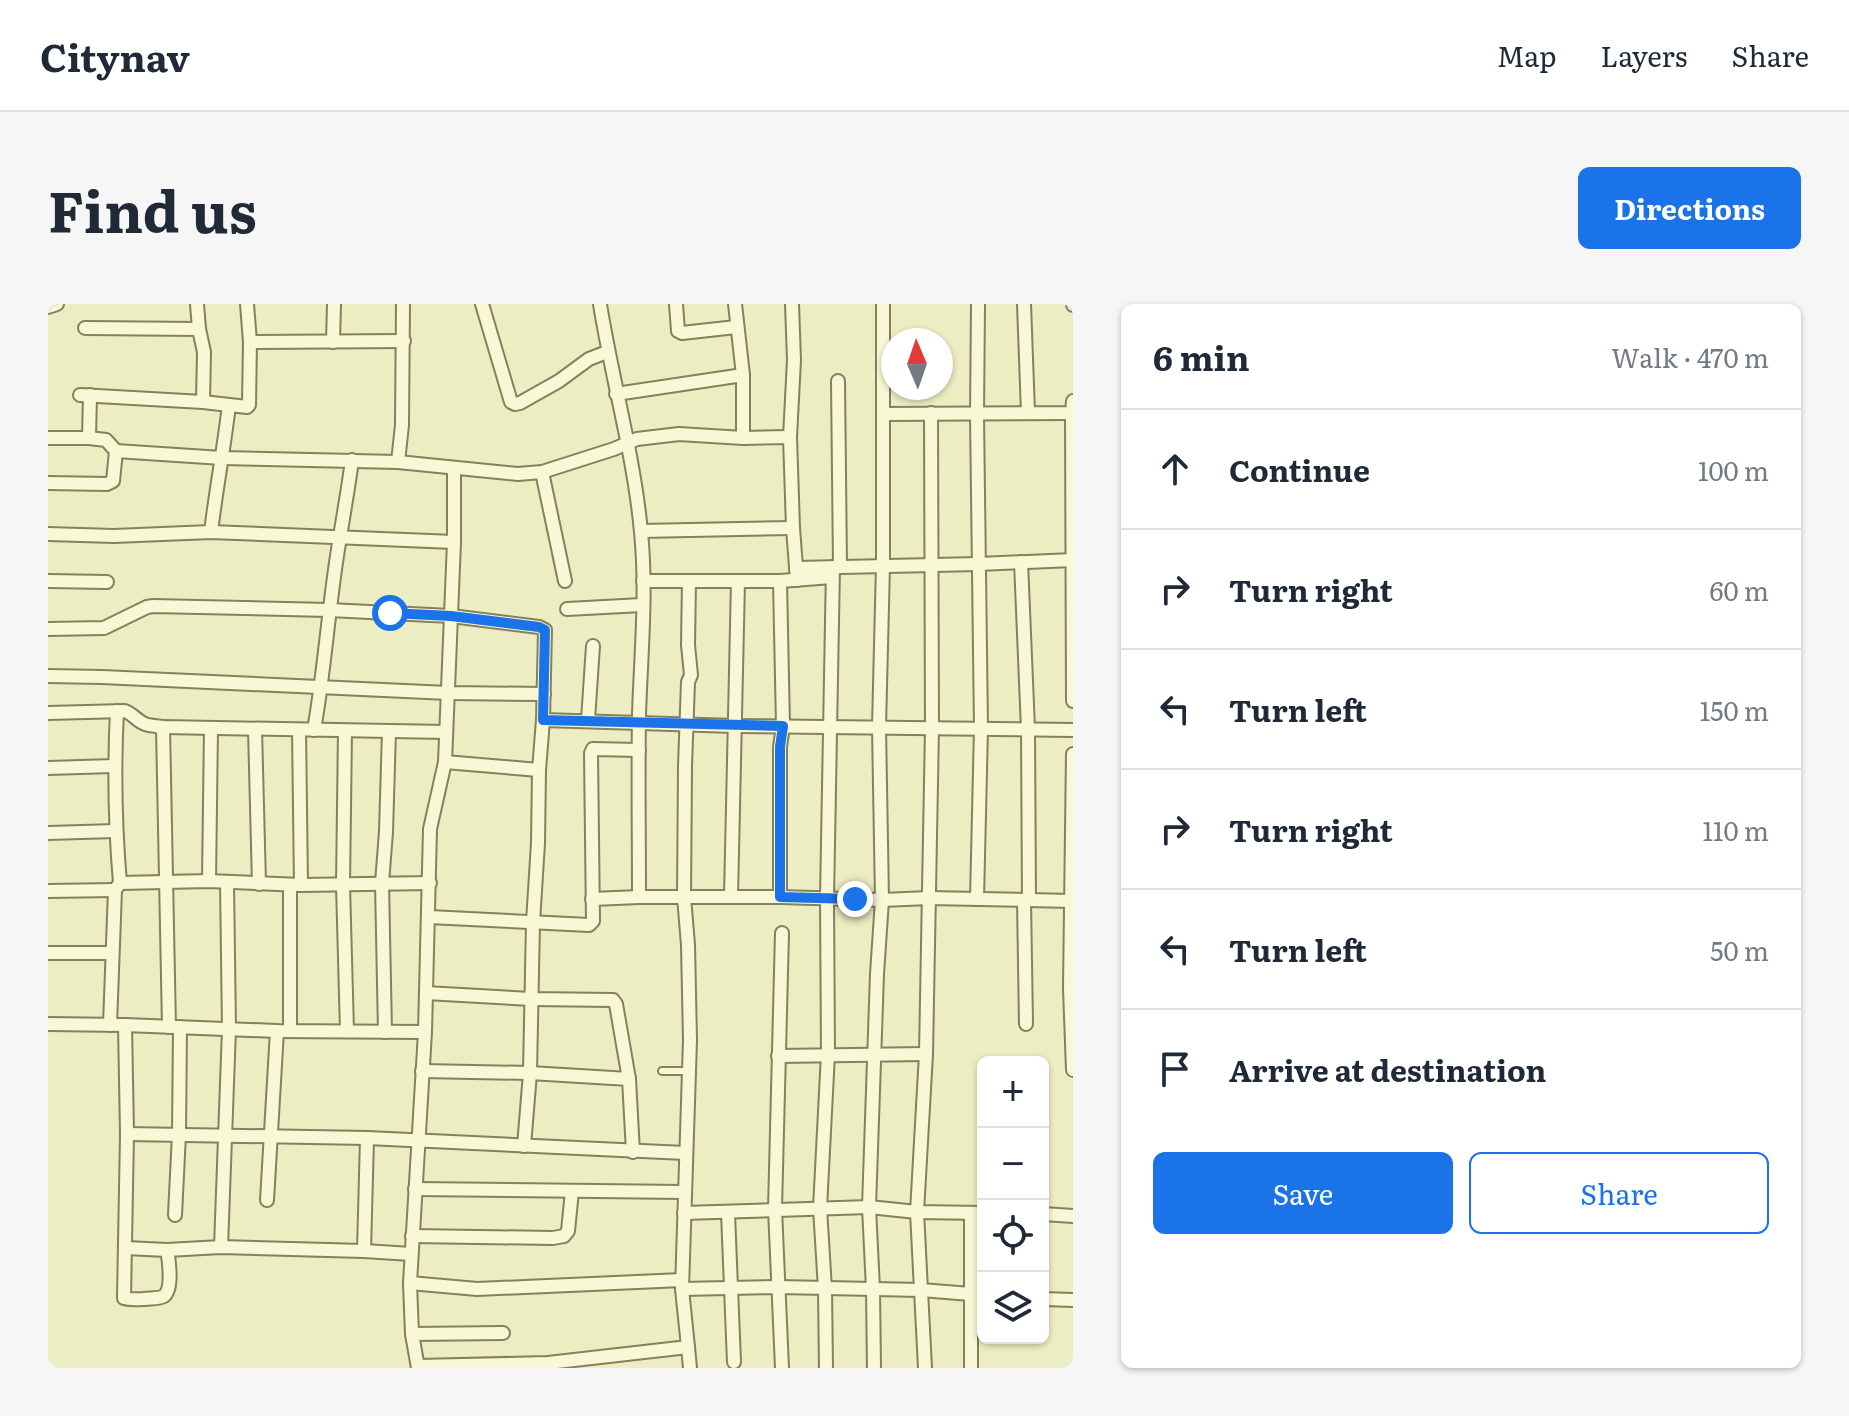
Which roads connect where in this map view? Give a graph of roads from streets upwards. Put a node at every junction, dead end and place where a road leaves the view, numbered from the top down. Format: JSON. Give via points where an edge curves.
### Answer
{"nodes":[{"id":1,"x":57,"y":304,"type":"edge"},
{"id":2,"x":197,"y":304,"type":"edge"},
{"id":3,"x":247,"y":304,"type":"edge"},
{"id":4,"x":334,"y":304,"type":"edge"},
{"id":5,"x":403,"y":304,"type":"edge"},
{"id":6,"x":482,"y":304,"type":"edge"},
{"id":7,"x":600,"y":304,"type":"edge"},
{"id":8,"x":676,"y":304,"type":"edge"},
{"id":9,"x":735,"y":304,"type":"edge"},
{"id":10,"x":792,"y":304,"type":"edge"},
{"id":11,"x":883,"y":304,"type":"edge"},
{"id":12,"x":978,"y":304,"type":"edge"},
{"id":13,"x":1024,"y":304,"type":"edge"},
{"id":14,"x":48,"y":307,"type":"edge"},
{"id":15,"x":736,"y":327,"type":"junction"},
{"id":16,"x":85,"y":328,"type":"dead end"},
{"id":17,"x":199,"y":329,"type":"junction"},
{"id":18,"x":404,"y":341,"type":"junction"},
{"id":19,"x":250,"y":342,"type":"junction"},
{"id":20,"x":333,"y":342,"type":"junction"},
{"id":21,"x":607,"y":352,"type":"junction"},
{"id":22,"x":743,"y":375,"type":"junction"},
{"id":23,"x":838,"y":381,"type":"dead end"},
{"id":24,"x":616,"y":394,"type":"junction"},
{"id":25,"x":203,"y":402,"type":"junction"},
{"id":26,"x":229,"y":405,"type":"junction"},
{"id":27,"x":1072,"y":407,"type":"edge"},
{"id":28,"x":931,"y":413,"type":"junction"},
{"id":29,"x":1028,"y":413,"type":"junction"},
{"id":30,"x":883,"y":414,"type":"junction"},
{"id":31,"x":977,"y":415,"type":"junction"},
{"id":32,"x":790,"y":437,"type":"junction"},
{"id":33,"x":48,"y":438,"type":"edge"},
{"id":34,"x":89,"y":438,"type":"junction"},
{"id":35,"x":743,"y":438,"type":"junction"},
{"id":36,"x":628,"y":442,"type":"junction"},
{"id":37,"x":116,"y":451,"type":"junction"},
{"id":38,"x":222,"y":458,"type":"junction"},
{"id":39,"x":352,"y":460,"type":"junction"},
{"id":40,"x":398,"y":462,"type":"junction"},
{"id":41,"x":454,"y":469,"type":"junction"},
{"id":42,"x":542,"y":472,"type":"junction"},
{"id":43,"x":48,"y":483,"type":"edge"},
{"id":44,"x":793,"y":528,"type":"junction"},
{"id":45,"x":641,"y":531,"type":"junction"},
{"id":46,"x":211,"y":532,"type":"junction"},
{"id":47,"x":48,"y":534,"type":"edge"},
{"id":48,"x":339,"y":537,"type":"junction"},
{"id":49,"x":454,"y":542,"type":"junction"},
{"id":50,"x":1073,"y":560,"type":"edge"},
{"id":51,"x":1021,"y":562,"type":"junction"},
{"id":52,"x":979,"y":564,"type":"junction"},
{"id":53,"x":883,"y":565,"type":"junction"},
{"id":54,"x":931,"y":566,"type":"junction"},
{"id":55,"x":835,"y":570,"type":"junction"},
{"id":56,"x":796,"y":574,"type":"junction"},
{"id":57,"x":48,"y":581,"type":"edge"},
{"id":58,"x":565,"y":581,"type":"dead end"},
{"id":59,"x":643,"y":581,"type":"junction"},
{"id":60,"x":689,"y":581,"type":"junction"},
{"id":61,"x":738,"y":581,"type":"junction"},
{"id":62,"x":780,"y":581,"type":"junction"},
{"id":63,"x":107,"y":582,"type":"dead end"},
{"id":64,"x":642,"y":605,"type":"junction"},
{"id":65,"x":567,"y":609,"type":"dead end"},
{"id":66,"x":329,"y":610,"type":"junction"},
{"id":67,"x":451,"y":616,"type":"junction"},
{"id":68,"x":48,"y":629,"type":"edge"},
{"id":69,"x":593,"y":646,"type":"dead end"},
{"id":70,"x":48,"y":676,"type":"edge"},
{"id":71,"x":321,"y":687,"type":"junction"},
{"id":72,"x":448,"y":693,"type":"junction"},
{"id":73,"x":544,"y":694,"type":"junction"},
{"id":74,"x":1073,"y":701,"type":"edge"},
{"id":75,"x":117,"y":711,"type":"junction"},
{"id":76,"x":48,"y":713,"type":"edge"},
{"id":77,"x":543,"y":720,"type":"junction"},
{"id":78,"x":588,"y":720,"type":"junction"},
{"id":79,"x":639,"y":722,"type":"junction"},
{"id":80,"x":686,"y":724,"type":"junction"},
{"id":81,"x":735,"y":726,"type":"junction"},
{"id":82,"x":783,"y":726,"type":"junction"},
{"id":83,"x":163,"y":727,"type":"junction"},
{"id":84,"x":830,"y":727,"type":"junction"},
{"id":85,"x":879,"y":727,"type":"junction"},
{"id":86,"x":211,"y":728,"type":"junction"},
{"id":87,"x":932,"y":728,"type":"junction"},
{"id":88,"x":981,"y":728,"type":"junction"},
{"id":89,"x":255,"y":729,"type":"junction"},
{"id":90,"x":1028,"y":729,"type":"junction"},
{"id":91,"x":299,"y":730,"type":"junction"},
{"id":92,"x":314,"y":730,"type":"junction"},
{"id":93,"x":1073,"y":730,"type":"edge"},
{"id":94,"x":345,"y":731,"type":"junction"},
{"id":95,"x":389,"y":731,"type":"junction"},
{"id":96,"x":446,"y":732,"type":"junction"},
{"id":97,"x":639,"y":750,"type":"junction"},
{"id":98,"x":1073,"y":754,"type":"edge"},
{"id":99,"x":445,"y":762,"type":"junction"},
{"id":100,"x":114,"y":766,"type":"junction"},
{"id":101,"x":48,"y":768,"type":"edge"},
{"id":102,"x":539,"y":770,"type":"junction"},
{"id":103,"x":116,"y":831,"type":"junction"},
{"id":104,"x":48,"y":833,"type":"edge"},
{"id":105,"x":165,"y":880,"type":"junction"},
{"id":106,"x":209,"y":881,"type":"junction"},
{"id":107,"x":227,"y":882,"type":"junction"},
{"id":108,"x":382,"y":883,"type":"junction"},
{"id":109,"x":430,"y":883,"type":"junction"},
{"id":110,"x":259,"y":884,"type":"junction"},
{"id":111,"x":296,"y":885,"type":"junction"},
{"id":112,"x":343,"y":885,"type":"junction"},
{"id":113,"x":117,"y":886,"type":"junction"},
{"id":114,"x":48,"y":891,"type":"edge"},
{"id":115,"x":639,"y":897,"type":"junction"},
{"id":116,"x":684,"y":897,"type":"junction"},
{"id":117,"x":731,"y":897,"type":"junction"},
{"id":118,"x":780,"y":897,"type":"junction"},
{"id":119,"x":827,"y":898,"type":"junction"},
{"id":120,"x":929,"y":898,"type":"junction"},
{"id":121,"x":592,"y":899,"type":"junction"},
{"id":122,"x":977,"y":899,"type":"junction"},
{"id":123,"x":882,"y":900,"type":"junction"},
{"id":124,"x":1026,"y":900,"type":"junction"},
{"id":125,"x":1073,"y":900,"type":"edge"},
{"id":126,"x":429,"y":917,"type":"junction"},
{"id":127,"x":533,"y":922,"type":"junction"},
{"id":128,"x":782,"y":933,"type":"dead end"},
{"id":129,"x":48,"y":953,"type":"edge"},
{"id":130,"x":112,"y":953,"type":"junction"},
{"id":131,"x":426,"y":993,"type":"junction"},
{"id":132,"x":531,"y":999,"type":"junction"},
{"id":133,"x":48,"y":1024,"type":"edge"},
{"id":134,"x":1026,"y":1024,"type":"dead end"},
{"id":135,"x":110,"y":1025,"type":"junction"},
{"id":136,"x":125,"y":1025,"type":"junction"},
{"id":137,"x":175,"y":1027,"type":"junction"},
{"id":138,"x":229,"y":1029,"type":"junction"},
{"id":139,"x":283,"y":1031,"type":"junction"},
{"id":140,"x":347,"y":1031,"type":"junction"},
{"id":141,"x":385,"y":1032,"type":"junction"},
{"id":142,"x":425,"y":1032,"type":"junction"},
{"id":143,"x":828,"y":1054,"type":"junction"},
{"id":144,"x":926,"y":1054,"type":"junction"},
{"id":145,"x":875,"y":1055,"type":"junction"},
{"id":146,"x":778,"y":1056,"type":"junction"},
{"id":147,"x":1073,"y":1064,"type":"edge"},
{"id":148,"x":1073,"y":1070,"type":"edge"},
{"id":149,"x":422,"y":1071,"type":"junction"},
{"id":150,"x":530,"y":1073,"type":"junction"},
{"id":151,"x":629,"y":1079,"type":"junction"},
{"id":152,"x":127,"y":1134,"type":"junction"},
{"id":153,"x":179,"y":1134,"type":"junction"},
{"id":154,"x":225,"y":1135,"type":"junction"},
{"id":155,"x":272,"y":1135,"type":"junction"},
{"id":156,"x":367,"y":1138,"type":"junction"},
{"id":157,"x":419,"y":1140,"type":"junction"},
{"id":158,"x":524,"y":1146,"type":"junction"},
{"id":159,"x":633,"y":1152,"type":"junction"},
{"id":160,"x":685,"y":1153,"type":"junction"},
{"id":161,"x":415,"y":1189,"type":"junction"},
{"id":162,"x":572,"y":1191,"type":"junction"},
{"id":163,"x":684,"y":1192,"type":"junction"},
{"id":164,"x":267,"y":1200,"type":"dead end"},
{"id":165,"x":869,"y":1207,"type":"junction"},
{"id":166,"x":820,"y":1208,"type":"junction"},
{"id":167,"x":775,"y":1209,"type":"junction"},
{"id":168,"x":917,"y":1212,"type":"junction"},
{"id":169,"x":684,"y":1213,"type":"junction"},
{"id":170,"x":728,"y":1213,"type":"junction"},
{"id":171,"x":977,"y":1213,"type":"edge"},
{"id":172,"x":1049,"y":1214,"type":"edge"},
{"id":173,"x":175,"y":1215,"type":"dead end"},
{"id":174,"x":1073,"y":1216,"type":"edge"},
{"id":175,"x":412,"y":1236,"type":"junction"},
{"id":176,"x":221,"y":1247,"type":"junction"},
{"id":177,"x":126,"y":1248,"type":"junction"},
{"id":178,"x":167,"y":1250,"type":"junction"},
{"id":179,"x":364,"y":1251,"type":"junction"},
{"id":180,"x":411,"y":1254,"type":"junction"},
{"id":181,"x":410,"y":1283,"type":"junction"},
{"id":182,"x":682,"y":1284,"type":"junction"},
{"id":183,"x":779,"y":1287,"type":"junction"},
{"id":184,"x":731,"y":1288,"type":"junction"},
{"id":185,"x":825,"y":1289,"type":"junction"},
{"id":186,"x":873,"y":1289,"type":"junction"},
{"id":187,"x":921,"y":1290,"type":"junction"},
{"id":188,"x":977,"y":1295,"type":"edge"},
{"id":189,"x":1049,"y":1299,"type":"edge"},
{"id":190,"x":1073,"y":1300,"type":"edge"},
{"id":191,"x":503,"y":1333,"type":"dead end"},
{"id":192,"x":412,"y":1334,"type":"junction"},
{"id":193,"x":688,"y":1347,"type":"junction"},
{"id":194,"x":734,"y":1362,"type":"dead end"},
{"id":195,"x":418,"y":1367,"type":"edge"},
{"id":196,"x":690,"y":1368,"type":"edge"},
{"id":197,"x":782,"y":1368,"type":"edge"},
{"id":198,"x":826,"y":1368,"type":"edge"},
{"id":199,"x":874,"y":1368,"type":"edge"},
{"id":200,"x":925,"y":1368,"type":"edge"},
{"id":201,"x":971,"y":1368,"type":"edge"}],
"edges":[{"from":1,"to":14,"type":"street"},
{"from":2,"to":17,"type":"street"},
{"from":3,"to":19,"type":"street"},
{"from":4,"to":20,"type":"street"},
{"from":5,"to":18,"type":"street"},
{"from":6,"to":21,"type":"street","via":[[515,404]]},
{"from":7,"to":21,"type":"street"},
{"from":8,"to":15,"type":"street","via":[[682,333]]},
{"from":9,"to":15,"type":"street"},
{"from":10,"to":32,"type":"street"},
{"from":11,"to":30,"type":"street"},
{"from":12,"to":31,"type":"street"},
{"from":13,"to":29,"type":"street"},
{"from":15,"to":22,"type":"street"},
{"from":16,"to":17,"type":"street"},
{"from":17,"to":25,"type":"street"},
{"from":18,"to":20,"type":"street"},
{"from":18,"to":40,"type":"street"},
{"from":19,"to":20,"type":"street"},
{"from":19,"to":26,"type":"street","via":[[249,405]]},
{"from":21,"to":24,"type":"street"},
{"from":22,"to":24,"type":"street"},
{"from":22,"to":35,"type":"street"},
{"from":23,"to":55,"type":"street"},
{"from":24,"to":36,"type":"street"},
{"from":25,"to":26,"type":"street"},
{"from":25,"to":34,"type":"street","via":[[85,395]]},
{"from":26,"to":38,"type":"street"},
{"from":27,"to":29,"type":"street"},
{"from":27,"to":50,"type":"street"},
{"from":28,"to":30,"type":"street"},
{"from":28,"to":31,"type":"street"},
{"from":28,"to":54,"type":"street"},
{"from":29,"to":31,"type":"street"},
{"from":30,"to":53,"type":"street"},
{"from":31,"to":52,"type":"street"},
{"from":32,"to":35,"type":"street"},
{"from":32,"to":44,"type":"street"},
{"from":33,"to":34,"type":"street"},
{"from":34,"to":37,"type":"street","via":[[106,440]]},
{"from":35,"to":36,"type":"street","via":[[679,434]]},
{"from":36,"to":42,"type":"street"},
{"from":36,"to":45,"type":"street"},
{"from":37,"to":38,"type":"street"},
{"from":37,"to":43,"type":"street","via":[[113,481],[107,484]]},
{"from":38,"to":39,"type":"street"},
{"from":38,"to":46,"type":"street"},
{"from":39,"to":40,"type":"street"},
{"from":39,"to":48,"type":"street"},
{"from":40,"to":41,"type":"street"},
{"from":41,"to":42,"type":"street"},
{"from":41,"to":49,"type":"street"},
{"from":42,"to":58,"type":"street"},
{"from":44,"to":45,"type":"street"},
{"from":44,"to":56,"type":"street"},
{"from":45,"to":59,"type":"street"},
{"from":46,"to":47,"type":"street"},
{"from":46,"to":48,"type":"street"},
{"from":48,"to":49,"type":"street"},
{"from":48,"to":66,"type":"street"},
{"from":49,"to":67,"type":"street"},
{"from":50,"to":51,"type":"street"},
{"from":50,"to":74,"type":"street"},
{"from":51,"to":52,"type":"street"},
{"from":51,"to":90,"type":"street"},
{"from":52,"to":54,"type":"street"},
{"from":52,"to":88,"type":"street"},
{"from":53,"to":54,"type":"street"},
{"from":53,"to":55,"type":"street"},
{"from":53,"to":85,"type":"street"},
{"from":54,"to":87,"type":"street"},
{"from":55,"to":56,"type":"street"},
{"from":55,"to":84,"type":"street"},
{"from":56,"to":62,"type":"street"},
{"from":57,"to":63,"type":"street"},
{"from":59,"to":60,"type":"street"},
{"from":59,"to":64,"type":"street"},
{"from":60,"to":61,"type":"street"},
{"from":60,"to":80,"type":"street"},
{"from":61,"to":62,"type":"street"},
{"from":61,"to":81,"type":"street"},
{"from":62,"to":82,"type":"street"},
{"from":64,"to":65,"type":"street"},
{"from":64,"to":79,"type":"street"},
{"from":66,"to":67,"type":"street"},
{"from":66,"to":68,"type":"street","via":[[153,606],[104,628]]},
{"from":66,"to":71,"type":"street"},
{"from":67,"to":72,"type":"street"},
{"from":67,"to":73,"type":"street","via":[[545,630]]},
{"from":69,"to":78,"type":"street"},
{"from":70,"to":71,"type":"street"},
{"from":71,"to":72,"type":"street"},
{"from":71,"to":92,"type":"street"},
{"from":72,"to":73,"type":"street"},
{"from":72,"to":96,"type":"street"},
{"from":73,"to":77,"type":"street"},
{"from":75,"to":76,"type":"street"},
{"from":75,"to":83,"type":"street"},
{"from":75,"to":100,"type":"street"},
{"from":77,"to":78,"type":"street"},
{"from":77,"to":102,"type":"street"},
{"from":78,"to":79,"type":"street"},
{"from":79,"to":80,"type":"street"},
{"from":79,"to":97,"type":"street"},
{"from":80,"to":81,"type":"street"},
{"from":80,"to":116,"type":"street"},
{"from":81,"to":82,"type":"street"},
{"from":81,"to":117,"type":"street"},
{"from":82,"to":84,"type":"street"},
{"from":82,"to":118,"type":"street"},
{"from":83,"to":86,"type":"street"},
{"from":83,"to":105,"type":"street"},
{"from":84,"to":85,"type":"street"},
{"from":84,"to":119,"type":"street"},
{"from":85,"to":87,"type":"street"},
{"from":85,"to":123,"type":"street"},
{"from":86,"to":89,"type":"street"},
{"from":86,"to":106,"type":"street"},
{"from":87,"to":88,"type":"street"},
{"from":87,"to":120,"type":"street"},
{"from":88,"to":90,"type":"street"},
{"from":88,"to":122,"type":"street"},
{"from":89,"to":91,"type":"street"},
{"from":89,"to":110,"type":"street"},
{"from":90,"to":93,"type":"street"},
{"from":90,"to":124,"type":"street"},
{"from":91,"to":92,"type":"street"},
{"from":91,"to":111,"type":"street"},
{"from":92,"to":94,"type":"street"},
{"from":94,"to":95,"type":"street"},
{"from":94,"to":112,"type":"street"},
{"from":95,"to":96,"type":"street"},
{"from":95,"to":108,"type":"street"},
{"from":96,"to":99,"type":"street"},
{"from":97,"to":115,"type":"street"},
{"from":97,"to":121,"type":"street","via":[[591,753]]},
{"from":98,"to":125,"type":"street"},
{"from":99,"to":102,"type":"street"},
{"from":99,"to":109,"type":"street","via":[[430,829]]},
{"from":100,"to":101,"type":"street"},
{"from":100,"to":103,"type":"street"},
{"from":102,"to":127,"type":"street"},
{"from":103,"to":104,"type":"street"},
{"from":103,"to":113,"type":"street"},
{"from":105,"to":106,"type":"street"},
{"from":105,"to":113,"type":"street"},
{"from":105,"to":137,"type":"street"},
{"from":106,"to":107,"type":"street"},
{"from":107,"to":110,"type":"street"},
{"from":107,"to":138,"type":"street"},
{"from":108,"to":109,"type":"street"},
{"from":108,"to":112,"type":"street"},
{"from":108,"to":141,"type":"street"},
{"from":109,"to":126,"type":"street"},
{"from":110,"to":111,"type":"street"},
{"from":111,"to":112,"type":"street"},
{"from":111,"to":139,"type":"street"},
{"from":112,"to":140,"type":"street"},
{"from":113,"to":114,"type":"street"},
{"from":113,"to":130,"type":"street"},
{"from":115,"to":116,"type":"street"},
{"from":115,"to":121,"type":"street"},
{"from":116,"to":117,"type":"street"},
{"from":116,"to":160,"type":"street","via":[[690,1040]]},
{"from":117,"to":118,"type":"street"},
{"from":118,"to":119,"type":"street"},
{"from":119,"to":123,"type":"street"},
{"from":119,"to":143,"type":"street"},
{"from":120,"to":122,"type":"street"},
{"from":120,"to":123,"type":"street"},
{"from":120,"to":144,"type":"street"},
{"from":121,"to":127,"type":"street","via":[[589,925]]},
{"from":122,"to":124,"type":"street"},
{"from":123,"to":145,"type":"street"},
{"from":124,"to":125,"type":"street"},
{"from":124,"to":134,"type":"street"},
{"from":125,"to":147,"type":"street"},
{"from":126,"to":127,"type":"street"},
{"from":126,"to":131,"type":"street"},
{"from":127,"to":132,"type":"street"},
{"from":128,"to":146,"type":"street"},
{"from":129,"to":130,"type":"street"},
{"from":130,"to":135,"type":"street"},
{"from":131,"to":132,"type":"street"},
{"from":131,"to":142,"type":"street"},
{"from":132,"to":150,"type":"street"},
{"from":132,"to":151,"type":"street","via":[[613,1000]]},
{"from":133,"to":135,"type":"street"},
{"from":135,"to":136,"type":"street"},
{"from":136,"to":137,"type":"street"},
{"from":136,"to":152,"type":"street"},
{"from":137,"to":138,"type":"street"},
{"from":137,"to":153,"type":"street"},
{"from":138,"to":139,"type":"street"},
{"from":138,"to":154,"type":"street"},
{"from":139,"to":140,"type":"street"},
{"from":139,"to":155,"type":"street"},
{"from":140,"to":141,"type":"street"},
{"from":141,"to":142,"type":"street"},
{"from":142,"to":149,"type":"street"},
{"from":143,"to":145,"type":"street"},
{"from":143,"to":146,"type":"street"},
{"from":143,"to":166,"type":"street"},
{"from":144,"to":145,"type":"street"},
{"from":144,"to":168,"type":"street"},
{"from":145,"to":165,"type":"street"},
{"from":146,"to":167,"type":"street"},
{"from":147,"to":148,"type":"street"},
{"from":149,"to":150,"type":"street"},
{"from":149,"to":157,"type":"street"},
{"from":150,"to":151,"type":"street"},
{"from":150,"to":158,"type":"street"},
{"from":151,"to":159,"type":"street"},
{"from":152,"to":153,"type":"street"},
{"from":152,"to":177,"type":"street"},
{"from":153,"to":154,"type":"street"},
{"from":153,"to":173,"type":"street"},
{"from":154,"to":155,"type":"street"},
{"from":154,"to":176,"type":"street"},
{"from":155,"to":156,"type":"street"},
{"from":155,"to":164,"type":"street"},
{"from":156,"to":157,"type":"street"},
{"from":156,"to":179,"type":"street"},
{"from":157,"to":158,"type":"street"},
{"from":157,"to":161,"type":"street"},
{"from":158,"to":159,"type":"street"},
{"from":159,"to":160,"type":"street"},
{"from":160,"to":163,"type":"street"},
{"from":161,"to":162,"type":"street"},
{"from":161,"to":175,"type":"street"},
{"from":162,"to":163,"type":"street"},
{"from":162,"to":175,"type":"street","via":[[564,1236]]},
{"from":163,"to":169,"type":"street"},
{"from":165,"to":166,"type":"street"},
{"from":165,"to":168,"type":"street"},
{"from":165,"to":186,"type":"street"},
{"from":166,"to":167,"type":"street"},
{"from":166,"to":185,"type":"street"},
{"from":167,"to":170,"type":"street"},
{"from":167,"to":183,"type":"street"},
{"from":168,"to":171,"type":"street"},
{"from":168,"to":187,"type":"street"},
{"from":169,"to":170,"type":"street"},
{"from":169,"to":182,"type":"street"},
{"from":170,"to":184,"type":"street"},
{"from":172,"to":174,"type":"street"},
{"from":175,"to":180,"type":"street"},
{"from":176,"to":178,"type":"street"},
{"from":176,"to":179,"type":"street"},
{"from":177,"to":178,"type":"street"},
{"from":177,"to":178,"type":"street","via":[[123,1295],[129,1300],[165,1295],[170,1273]]},
{"from":179,"to":180,"type":"street"},
{"from":180,"to":181,"type":"street"},
{"from":181,"to":182,"type":"street","via":[[477,1289]]},
{"from":181,"to":192,"type":"street"},
{"from":182,"to":184,"type":"street"},
{"from":182,"to":193,"type":"street"},
{"from":183,"to":184,"type":"street"},
{"from":183,"to":185,"type":"street"},
{"from":183,"to":197,"type":"street"},
{"from":184,"to":194,"type":"street"},
{"from":185,"to":186,"type":"street"},
{"from":185,"to":198,"type":"street"},
{"from":186,"to":187,"type":"street"},
{"from":186,"to":199,"type":"street"},
{"from":187,"to":188,"type":"street"},
{"from":187,"to":200,"type":"street"},
{"from":188,"to":201,"type":"street"},
{"from":189,"to":190,"type":"street"},
{"from":191,"to":192,"type":"street"},
{"from":192,"to":195,"type":"street"},
{"from":193,"to":195,"type":"street","via":[[548,1363]]},
{"from":193,"to":196,"type":"street"}]}
